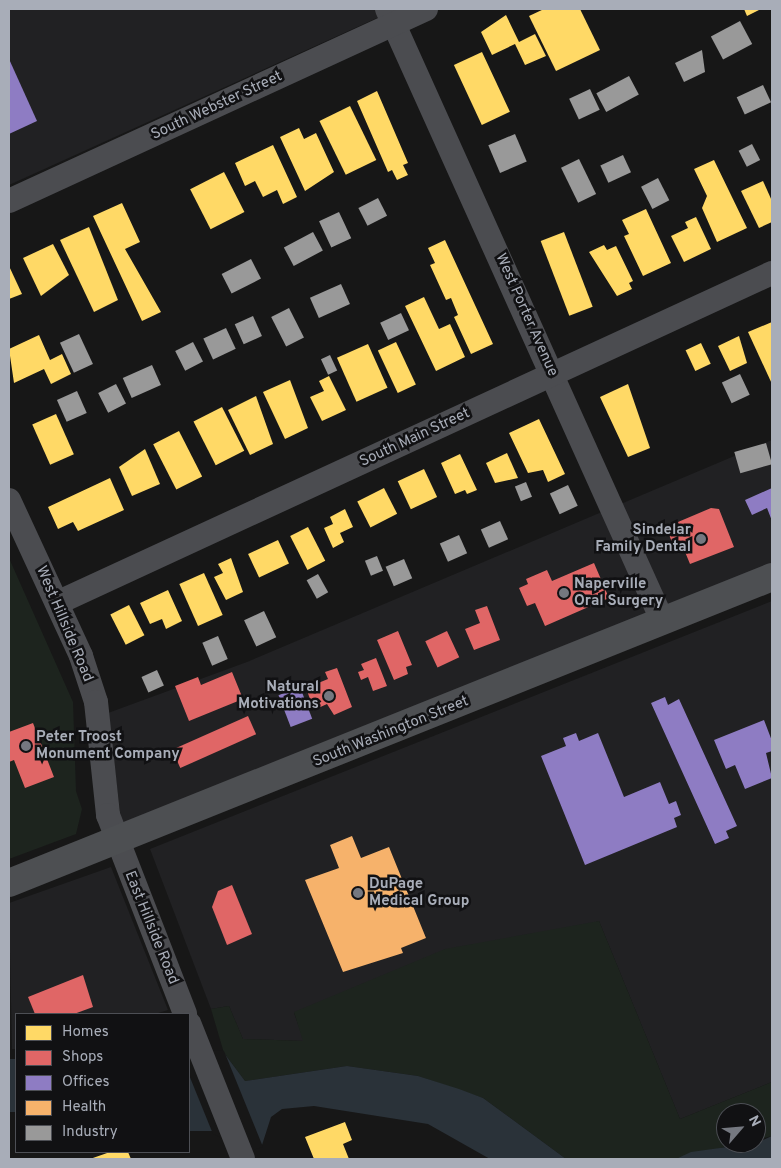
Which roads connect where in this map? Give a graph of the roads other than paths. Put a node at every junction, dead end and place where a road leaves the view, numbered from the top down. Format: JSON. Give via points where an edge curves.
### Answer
{"nodes":[{"id":1,"x":426,"y":9,"type":"edge"},
{"id":2,"x":390,"y":16,"type":"edge"},
{"id":3,"x":9,"y":201,"type":"edge"},
{"id":4,"x":772,"y":273,"type":"edge"},
{"id":5,"x":553,"y":375,"type":"junction"},
{"id":6,"x":9,"y":500,"type":"edge"},
{"id":7,"x":772,"y":578,"type":"edge"},
{"id":8,"x":57,"y":603,"type":"junction"},
{"id":9,"x":663,"y":622,"type":"junction"},
{"id":10,"x":118,"y":841,"type":"junction"},
{"id":11,"x":9,"y":883,"type":"edge"},
{"id":12,"x":185,"y":1013,"type":"edge"},
{"id":13,"x":192,"y":1031,"type":"edge"},
{"id":14,"x":244,"y":1159,"type":"edge"}],
"edges":[{"from":1,"to":2,"type":"street","name":"South Webster Street"},
{"from":2,"to":3,"type":"street","name":"South Webster Street"},
{"from":2,"to":5,"type":"street","name":"West Porter Avenue"},
{"from":4,"to":5,"type":"street","name":"South Main Street"},
{"from":5,"to":8,"type":"street","name":"South Main Street"},
{"from":5,"to":9,"type":"street","name":"West Porter Avenue"},
{"from":6,"to":8,"type":"street","name":"West Hillside Road"},
{"from":7,"to":9,"type":"main road","name":"South Washington Street"},
{"from":8,"to":10,"type":"street","name":"West Hillside Road","via":[[96,702],[104,792]]},
{"from":9,"to":10,"type":"main road","name":"South Washington Street"},
{"from":10,"to":11,"type":"main road","name":"South Washington Street"},
{"from":10,"to":12,"type":"street","name":"East Hillside Road"},
{"from":13,"to":14,"type":"street"}]}
